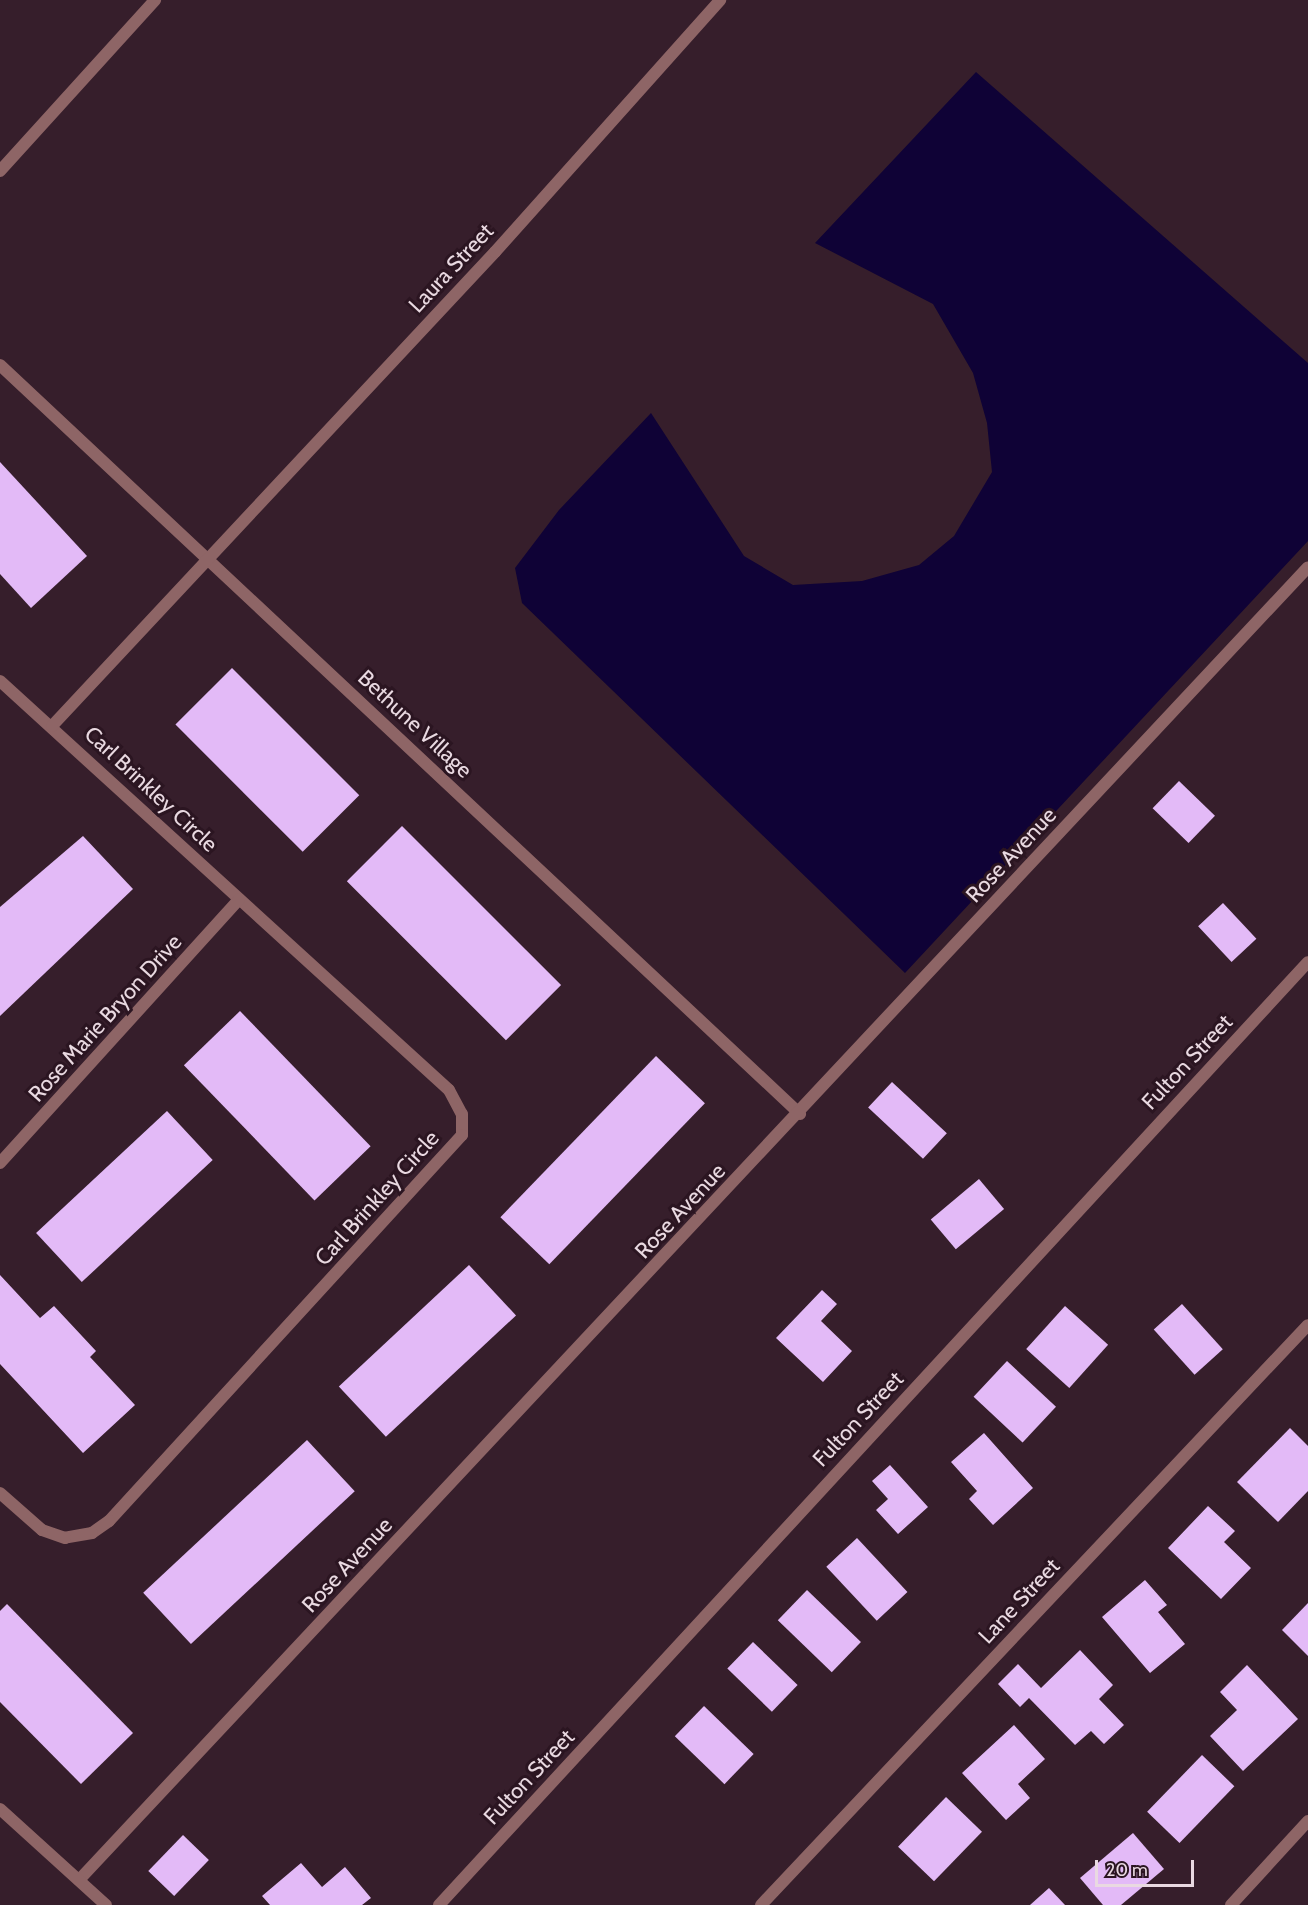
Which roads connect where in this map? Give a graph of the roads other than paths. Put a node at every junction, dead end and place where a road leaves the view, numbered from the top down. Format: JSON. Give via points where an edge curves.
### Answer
{"nodes":[{"id":1,"x":155,"y":0,"type":"edge"},
{"id":2,"x":720,"y":0,"type":"edge"},
{"id":3,"x":0,"y":171,"type":"edge"},
{"id":4,"x":0,"y":365,"type":"edge"},
{"id":5,"x":210,"y":560,"type":"junction"},
{"id":6,"x":1308,"y":567,"type":"edge"},
{"id":7,"x":0,"y":681,"type":"edge"},
{"id":8,"x":52,"y":726,"type":"junction"},
{"id":9,"x":239,"y":899,"type":"junction"},
{"id":10,"x":1308,"y":962,"type":"edge"},
{"id":11,"x":800,"y":1114,"type":"junction"},
{"id":12,"x":0,"y":1163,"type":"edge"},
{"id":13,"x":1308,"y":1325,"type":"edge"},
{"id":14,"x":0,"y":1493,"type":"edge"},
{"id":15,"x":0,"y":1809,"type":"edge"},
{"id":16,"x":1308,"y":1821,"type":"edge"},
{"id":17,"x":79,"y":1880,"type":"junction"},
{"id":18,"x":105,"y":1905,"type":"edge"},
{"id":19,"x":439,"y":1905,"type":"edge"},
{"id":20,"x":761,"y":1905,"type":"edge"},
{"id":21,"x":1231,"y":1905,"type":"edge"}],
"edges":[{"from":1,"to":3,"type":"street"},
{"from":2,"to":5,"type":"street","name":"Laura Street"},
{"from":4,"to":5,"type":"street","name":"Bethune Village"},
{"from":5,"to":8,"type":"street","name":"Carl Brinkley Circle"},
{"from":5,"to":11,"type":"street","name":"Bethune Village"},
{"from":6,"to":11,"type":"street","name":"Rose Avenue"},
{"from":7,"to":8,"type":"street","name":"Carl Brinkley Circle"},
{"from":8,"to":9,"type":"street","name":"Carl Brinkley Circle"},
{"from":9,"to":12,"type":"street","name":"Rose Marie Bryon Drive"},
{"from":9,"to":14,"type":"street","name":"Carl Brinkley Circle","via":[[448,1090],[462,1114],[462,1135],[109,1521],[92,1533],[65,1538],[42,1530]]},
{"from":10,"to":19,"type":"street","name":"Fulton Street"},
{"from":11,"to":17,"type":"street","name":"Rose Avenue"},
{"from":13,"to":20,"type":"street","name":"Lane Street"},
{"from":15,"to":17,"type":"street"},
{"from":16,"to":21,"type":"street"},
{"from":17,"to":18,"type":"street"}]}
